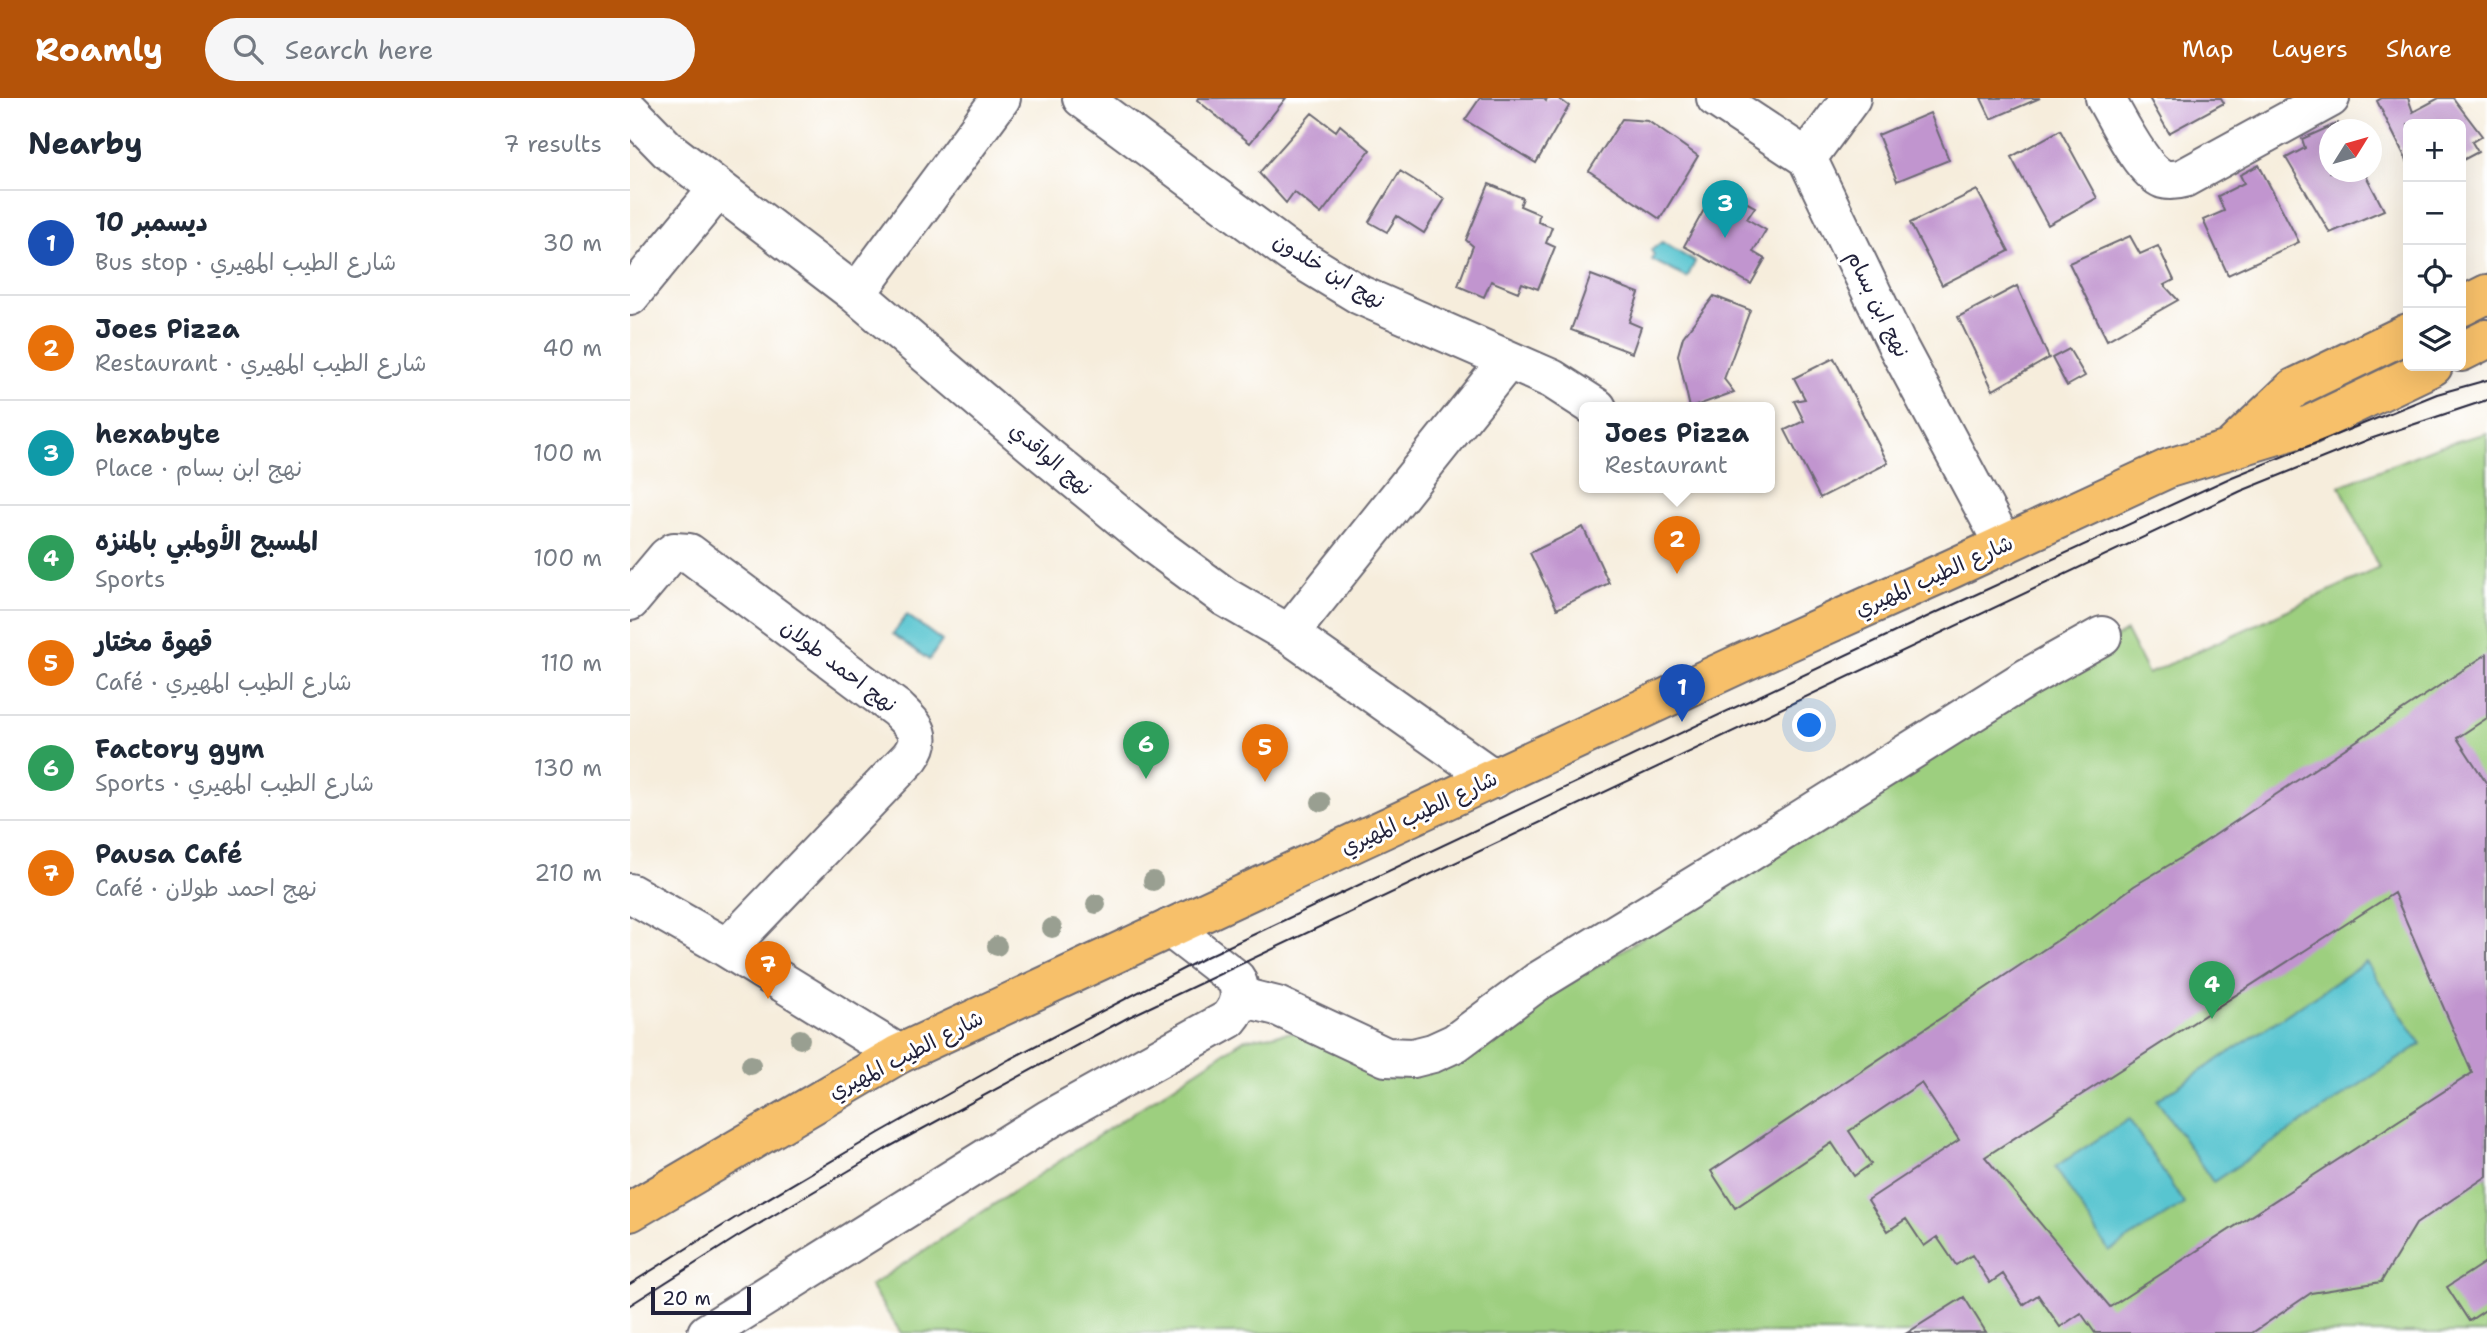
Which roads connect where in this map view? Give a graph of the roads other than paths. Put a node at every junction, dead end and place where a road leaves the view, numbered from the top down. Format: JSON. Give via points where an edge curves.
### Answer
{"nodes":[{"id":1,"x":1002,"y":98,"type":"edge"},
{"id":2,"x":1082,"y":98,"type":"edge"},
{"id":3,"x":1716,"y":98,"type":"edge"},
{"id":4,"x":1851,"y":98,"type":"edge"},
{"id":5,"x":2105,"y":98,"type":"edge"},
{"id":6,"x":2330,"y":98,"type":"edge"},
{"id":7,"x":630,"y":111,"type":"edge"},
{"id":8,"x":1807,"y":158,"type":"junction"},
{"id":9,"x":718,"y":189,"type":"junction"},
{"id":10,"x":856,"y":294,"type":"junction"},
{"id":11,"x":2487,"y":294,"type":"edge"},
{"id":12,"x":630,"y":296,"type":"edge"},
{"id":13,"x":2466,"y":304,"type":"edge"},
{"id":14,"x":2403,"y":335,"type":"edge"},
{"id":15,"x":2487,"y":339,"type":"edge"},
{"id":16,"x":2466,"y":350,"type":"edge"},
{"id":17,"x":1508,"y":360,"type":"junction"},
{"id":18,"x":2422,"y":371,"type":"edge"},
{"id":19,"x":1588,"y":402,"type":"edge"},
{"id":20,"x":2226,"y":452,"type":"junction"},
{"id":21,"x":2004,"y":545,"type":"junction"},
{"id":22,"x":630,"y":601,"type":"edge"},
{"id":23,"x":1289,"y":634,"type":"junction"},
{"id":24,"x":2102,"y":636,"type":"dead end"},
{"id":25,"x":1494,"y":779,"type":"junction"},
{"id":26,"x":630,"y":893,"type":"edge"},
{"id":27,"x":1170,"y":928,"type":"junction"},
{"id":28,"x":727,"y":948,"type":"junction"},
{"id":29,"x":1241,"y":997,"type":"junction"},
{"id":30,"x":899,"y":1054,"type":"junction"},
{"id":31,"x":630,"y":1212,"type":"edge"},
{"id":32,"x":707,"y":1333,"type":"edge"}],
"edges":[{"from":1,"to":10,"type":"street"},
{"from":2,"to":17,"type":"street","name":"نهج ابن خلدون","via":[[1302,260],[1360,295]]},
{"from":3,"to":8,"type":"street"},
{"from":4,"to":8,"type":"street"},
{"from":5,"to":6,"type":"street","via":[[2144,162],[2172,181]]},
{"from":7,"to":9,"type":"street","name":"نهج الواقدي","via":[[668,150]]},
{"from":8,"to":21,"type":"street","name":"نهج ابن بسام","via":[[1897,345]]},
{"from":9,"to":10,"type":"street","name":"نهج الواقدي"},
{"from":9,"to":12,"type":"street"},
{"from":10,"to":23,"type":"street","name":"نهج الواقدي","via":[[1156,546],[1225,597]]},
{"from":11,"to":13,"type":"main road"},
{"from":14,"to":20,"type":"main road","via":[[2294,388]]},
{"from":15,"to":16,"type":"main road"},
{"from":17,"to":19,"type":"street","name":"نهج ابن خلدون","via":[[1552,379]]},
{"from":17,"to":23,"type":"street"},
{"from":18,"to":20,"type":"main road","name":"شارع الطيب المهيري","via":[[2310,425]]},
{"from":20,"to":21,"type":"main road","name":"شارع الطيب المهيري","via":[[2169,468]]},
{"from":21,"to":25,"type":"main road","name":"شارع الطيب المهيري"},
{"from":22,"to":28,"type":"street","name":"نهج احمد طولان","via":[[667,557],[674,552],[689,553],[897,709],[918,736],[919,745],[910,757]]},
{"from":23,"to":25,"type":"street","name":"نهج الواقدي"},
{"from":24,"to":29,"type":"street","via":[[1537,982],[1455,1043],[1433,1053],[1386,1057],[1277,1006]]},
{"from":25,"to":27,"type":"main road","name":"شارع الطيب المهيري"},
{"from":26,"to":28,"type":"street"},
{"from":27,"to":29,"type":"street","via":[[1236,979]]},
{"from":27,"to":30,"type":"main road","name":"شارع الطيب المهيري"},
{"from":28,"to":30,"type":"street"},
{"from":29,"to":32,"type":"street","via":[[1230,1019],[1049,1119]]},
{"from":30,"to":31,"type":"main road","name":"شارع الطيب المهيري"}]}
